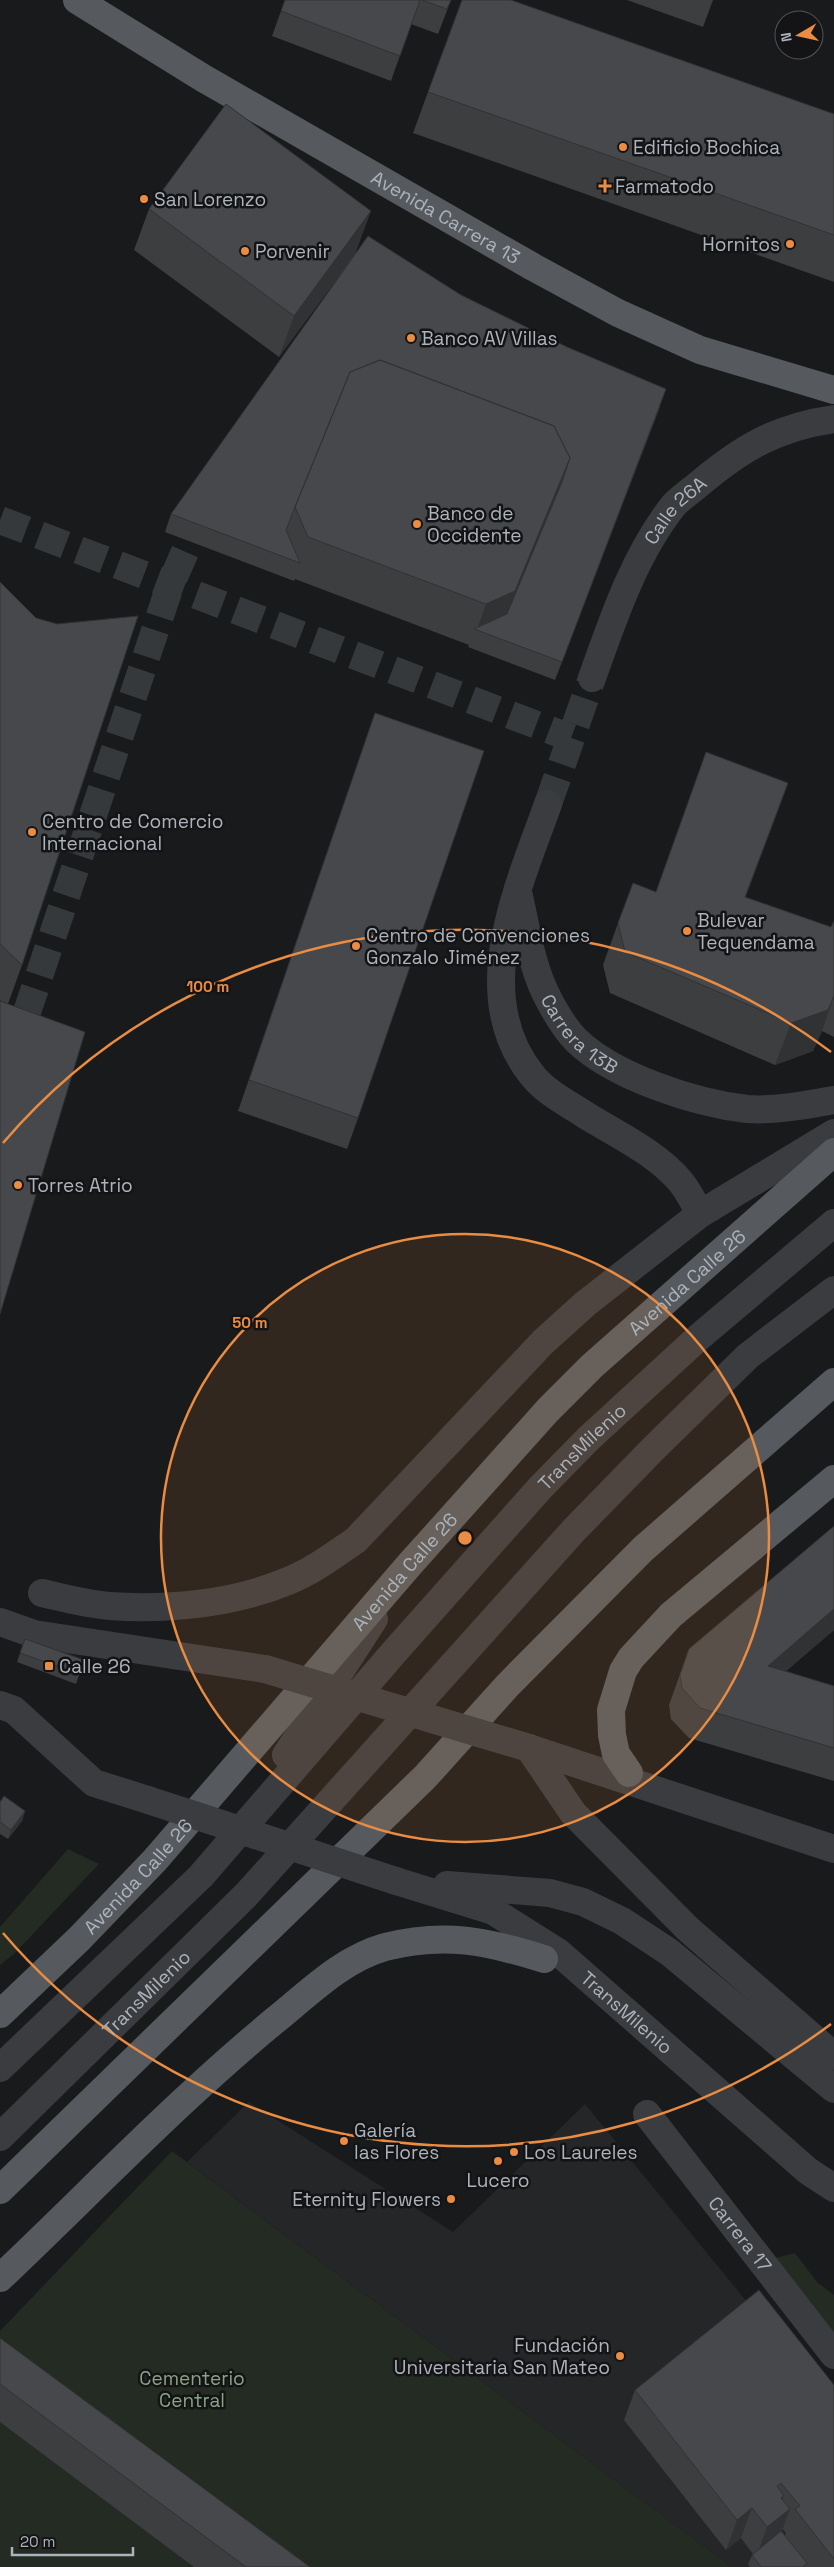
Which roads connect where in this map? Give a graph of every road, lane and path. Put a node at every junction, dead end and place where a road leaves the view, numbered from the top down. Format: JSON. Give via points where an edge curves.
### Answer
{"nodes":[{"id":1,"x":77,"y":0,"type":"edge"},
{"id":2,"x":834,"y":390,"type":"edge"},
{"id":3,"x":834,"y":419,"type":"edge"},
{"id":4,"x":592,"y":678,"type":"tunnel mouth"},
{"id":5,"x":548,"y":804,"type":"tunnel mouth"},
{"id":6,"x":518,"y":890,"type":"junction"},
{"id":7,"x":834,"y":1100,"type":"edge"},
{"id":8,"x":834,"y":1133,"type":"edge"},
{"id":9,"x":834,"y":1152,"type":"edge"},
{"id":10,"x":700,"y":1214,"type":"junction"},
{"id":11,"x":834,"y":1223,"type":"edge"},
{"id":12,"x":834,"y":1290,"type":"edge"},
{"id":13,"x":834,"y":1382,"type":"edge"},
{"id":14,"x":834,"y":1386,"type":"edge"},
{"id":15,"x":809,"y":1404,"type":"junction"},
{"id":16,"x":834,"y":1479,"type":"edge"},
{"id":17,"x":410,"y":1564,"type":"junction"},
{"id":18,"x":42,"y":1593,"type":"dead end"},
{"id":19,"x":0,"y":1622,"type":"edge"},
{"id":20,"x":0,"y":1705,"type":"edge"},
{"id":21,"x":529,"y":1748,"type":"junction"},
{"id":22,"x":629,"y":1773,"type":"dead end"},
{"id":23,"x":230,"y":1840,"type":"junction"},
{"id":24,"x":834,"y":1849,"type":"edge"},
{"id":25,"x":396,"y":1881,"type":"junction"},
{"id":26,"x":544,"y":1959,"type":"dead end"},
{"id":27,"x":0,"y":2014,"type":"edge"},
{"id":28,"x":834,"y":2056,"type":"edge"},
{"id":29,"x":0,"y":2068,"type":"edge"},
{"id":30,"x":834,"y":2089,"type":"edge"},
{"id":31,"x":647,"y":2114,"type":"dead end"},
{"id":32,"x":0,"y":2137,"type":"edge"},
{"id":33,"x":834,"y":2188,"type":"edge"},
{"id":34,"x":0,"y":2190,"type":"edge"},
{"id":35,"x":0,"y":2278,"type":"edge"},
{"id":36,"x":834,"y":2355,"type":"edge"}],
"edges":[{"from":1,"to":2,"type":"main road","name":"Avenida Carrera 13","via":[[212,83],[618,313],[700,350]]},
{"from":3,"to":4,"type":"street","name":"Calle 26A","via":[[783,431],[751,445],[674,505],[646,549],[619,604]]},
{"from":5,"to":6,"type":"street"},
{"from":6,"to":7,"type":"street","name":"Carrera 13B","via":[[533,963],[549,1001],[576,1040],[619,1070],[682,1096],[747,1109]]},
{"from":6,"to":10,"type":"street","via":[[504,946],[500,979],[505,1017],[514,1044],[532,1075],[555,1095],[660,1163],[681,1182]]},
{"from":8,"to":10,"type":"street"},
{"from":9,"to":17,"type":"main road","name":"Avenida Calle 26","via":[[592,1366]]},
{"from":10,"to":18,"type":"street","via":[[644,1256],[550,1336],[356,1540],[323,1563],[288,1581],[212,1602],[107,1606]]},
{"from":11,"to":23,"type":"street","name":"TransMilenio","via":[[699,1337],[540,1488]]},
{"from":12,"to":32,"type":"street","name":"TransMilenio","via":[[748,1356],[654,1448],[568,1537],[246,1895]]},
{"from":13,"to":15,"type":"main road"},
{"from":14,"to":15,"type":"main road"},
{"from":15,"to":34,"type":"main road","via":[[643,1549],[507,1686],[425,1776]]},
{"from":16,"to":22,"type":"main road","via":[[671,1615],[631,1658],[623,1671],[611,1710],[616,1754]]},
{"from":17,"to":23,"type":"street","name":"TransMilenio"},
{"from":17,"to":27,"type":"main road","name":"Avenida Calle 26","via":[[155,1860]]},
{"from":19,"to":21,"type":"street","bridge":true,"via":[[34,1634],[264,1669]]},
{"from":20,"to":25,"type":"street","name":"TransMilenio","bridge":true,"via":[[14,1710],[94,1782]]},
{"from":21,"to":24,"type":"street"},
{"from":21,"to":28,"type":"street","via":[[573,1813],[688,1929]]},
{"from":23,"to":29,"type":"street","name":"TransMilenio","via":[[201,1876]]},
{"from":25,"to":30,"type":"street","name":"TransMilenio","via":[[550,1893],[591,1906],[622,1921],[669,1952]]},
{"from":25,"to":33,"type":"street","name":"TransMilenio","via":[[494,1910],[558,1952],[808,2171]]},
{"from":26,"to":35,"type":"main road","via":[[496,1944],[454,1938],[384,1948],[353,1960],[243,2047]]},
{"from":31,"to":36,"type":"street","name":"Carrera 17"}]}
